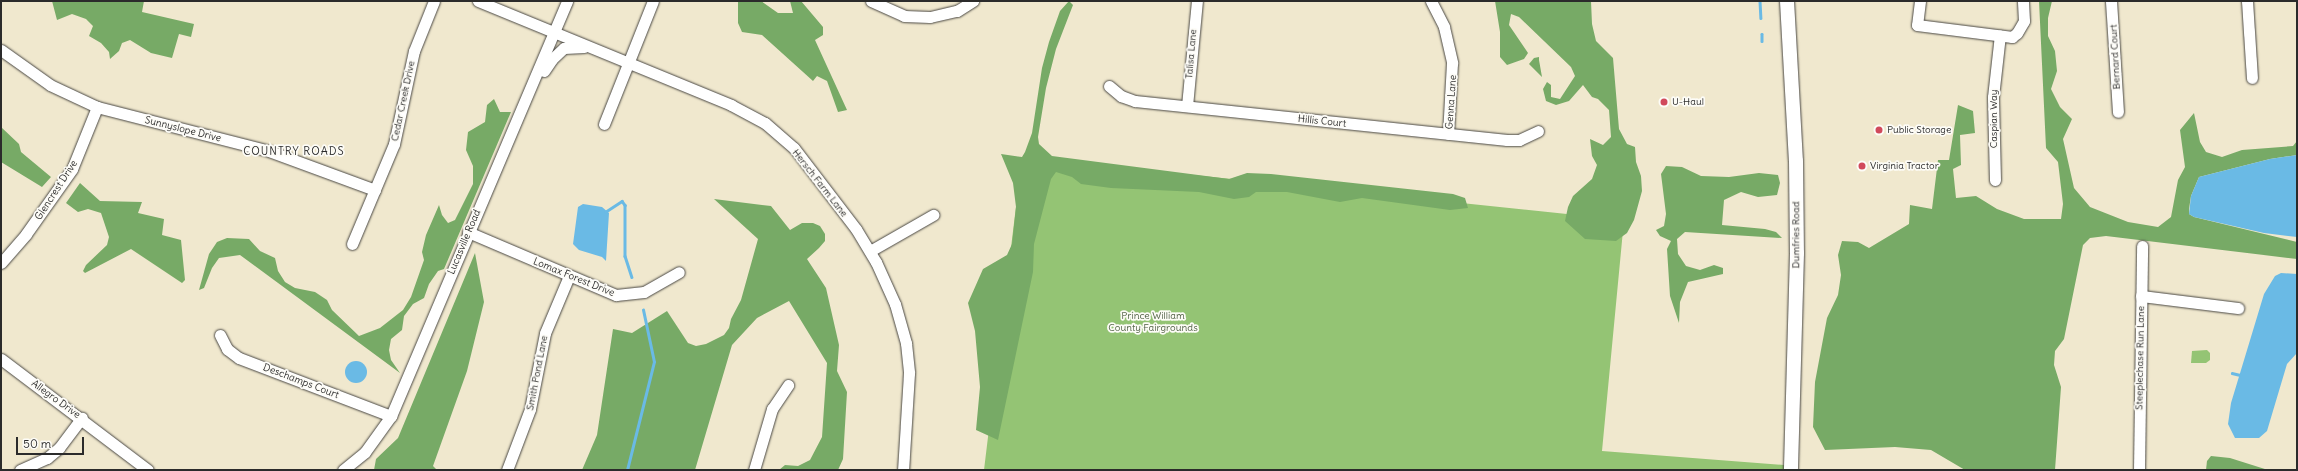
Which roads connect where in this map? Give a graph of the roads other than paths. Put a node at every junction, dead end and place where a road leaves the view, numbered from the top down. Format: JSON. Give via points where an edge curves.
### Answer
{"nodes":[{"id":1,"x":434,"y":1,"type":"edge"},
{"id":2,"x":478,"y":1,"type":"edge"},
{"id":3,"x":567,"y":1,"type":"edge"},
{"id":4,"x":654,"y":1,"type":"edge"},
{"id":5,"x":871,"y":1,"type":"edge"},
{"id":6,"x":974,"y":1,"type":"edge"},
{"id":7,"x":1197,"y":1,"type":"edge"},
{"id":8,"x":1431,"y":1,"type":"edge"},
{"id":9,"x":1787,"y":1,"type":"edge"},
{"id":10,"x":1920,"y":1,"type":"edge"},
{"id":11,"x":2023,"y":1,"type":"edge"},
{"id":12,"x":2111,"y":1,"type":"edge"},
{"id":13,"x":2247,"y":1,"type":"edge"},
{"id":14,"x":554,"y":32,"type":"junction"},
{"id":15,"x":2000,"y":35,"type":"junction"},
{"id":16,"x":590,"y":47,"type":"junction"},
{"id":17,"x":1,"y":50,"type":"edge"},
{"id":18,"x":628,"y":63,"type":"junction"},
{"id":19,"x":2252,"y":78,"type":"dead end"},
{"id":20,"x":1109,"y":86,"type":"dead end"},
{"id":21,"x":527,"y":99,"type":"junction"},
{"id":22,"x":1187,"y":106,"type":"junction"},
{"id":23,"x":97,"y":107,"type":"junction"},
{"id":24,"x":2118,"y":112,"type":"dead end"},
{"id":25,"x":604,"y":124,"type":"dead end"},
{"id":26,"x":1538,"y":130,"type":"dead end"},
{"id":27,"x":1448,"y":134,"type":"junction"},
{"id":28,"x":1995,"y":180,"type":"dead end"},
{"id":29,"x":375,"y":190,"type":"junction"},
{"id":30,"x":933,"y":215,"type":"dead end"},
{"id":31,"x":468,"y":232,"type":"junction"},
{"id":32,"x":352,"y":244,"type":"dead end"},
{"id":33,"x":2142,"y":246,"type":"dead end"},
{"id":34,"x":870,"y":251,"type":"junction"},
{"id":35,"x":1,"y":263,"type":"edge"},
{"id":36,"x":679,"y":272,"type":"dead end"},
{"id":37,"x":568,"y":276,"type":"junction"},
{"id":38,"x":2141,"y":296,"type":"junction"},
{"id":39,"x":2238,"y":308,"type":"dead end"},
{"id":40,"x":220,"y":335,"type":"dead end"},
{"id":41,"x":1,"y":359,"type":"edge"},
{"id":42,"x":788,"y":385,"type":"dead end"},
{"id":43,"x":391,"y":416,"type":"junction"},
{"id":44,"x":82,"y":418,"type":"junction"},
{"id":45,"x":20,"y":470,"type":"edge"},
{"id":46,"x":148,"y":470,"type":"edge"},
{"id":47,"x":343,"y":470,"type":"edge"},
{"id":48,"x":507,"y":470,"type":"edge"},
{"id":49,"x":754,"y":470,"type":"edge"},
{"id":50,"x":903,"y":470,"type":"edge"},
{"id":51,"x":1791,"y":470,"type":"edge"},
{"id":52,"x":2139,"y":470,"type":"edge"}],
"edges":[{"from":1,"to":29,"type":"street","name":"Cedar Creek Drive","via":[[413,56],[399,130]]},
{"from":2,"to":14,"type":"street","name":"Hersch Farm Lane"},
{"from":3,"to":14,"type":"street","name":"Lucasville Road"},
{"from":4,"to":18,"type":"street"},
{"from":5,"to":6,"type":"street","via":[[904,16],[930,18],[957,10]]},
{"from":7,"to":22,"type":"street","name":"Talisa Lane"},
{"from":8,"to":27,"type":"street","name":"Genna Lane","via":[[1444,28],[1452,63]]},
{"from":9,"to":51,"type":"main road","name":"Dumfries Road","via":[[1796,161],[1797,253]]},
{"from":10,"to":15,"type":"street","via":[[1917,25]]},
{"from":11,"to":15,"type":"street","via":[[2024,21],[2017,33],[2012,36]]},
{"from":12,"to":24,"type":"street","name":"Bernard Court"},
{"from":13,"to":19,"type":"street"},
{"from":14,"to":16,"type":"street","name":"Hersch Farm Lane"},
{"from":14,"to":21,"type":"street","name":"Lucasville Road"},
{"from":15,"to":28,"type":"street","name":"Caspian Way","via":[[1993,97]]},
{"from":16,"to":18,"type":"street","name":"Hersch Farm Lane"},
{"from":16,"to":21,"type":"street","via":[[571,46],[557,53]]},
{"from":17,"to":23,"type":"street","name":"Sunnyslope Drive","via":[[50,85]]},
{"from":18,"to":25,"type":"street"},
{"from":18,"to":34,"type":"street","name":"Hersch Farm Lane","via":[[731,105],[779,134],[823,184]]},
{"from":20,"to":22,"type":"street","name":"Hillis Court","via":[[1130,100]]},
{"from":21,"to":31,"type":"street","name":"Lucasville Road"},
{"from":22,"to":27,"type":"street","name":"Hillis Court"},
{"from":23,"to":29,"type":"street","name":"Sunnyslope Drive","via":[[269,151]]},
{"from":23,"to":35,"type":"street","name":"Glencrest Drive","via":[[72,169],[26,234]]},
{"from":26,"to":27,"type":"street","name":"Hillis Court","via":[[1519,140]]},
{"from":29,"to":32,"type":"street","name":"Cedar Creek Drive"},
{"from":30,"to":34,"type":"street"},
{"from":31,"to":37,"type":"street","name":"Lomax Forest Drive"},
{"from":31,"to":43,"type":"street","name":"Lucasville Road"},
{"from":33,"to":38,"type":"street","name":"Steeplechase Run Lane"},
{"from":34,"to":50,"type":"street","name":"Hersch Farm Lane","via":[[895,304],[906,343],[909,398]]},
{"from":36,"to":37,"type":"street","name":"Lomax Forest Drive","via":[[648,290],[626,296],[610,294]]},
{"from":37,"to":48,"type":"street","name":"Smith Pond Lane","via":[[545,332],[530,409]]},
{"from":38,"to":39,"type":"street"},
{"from":38,"to":52,"type":"street","name":"Steeplechase Run Lane"},
{"from":40,"to":43,"type":"street","name":"Deschamps Court","via":[[227,349],[239,358]]},
{"from":41,"to":44,"type":"street","name":"Allegro Drive"},
{"from":42,"to":49,"type":"street","via":[[772,409]]},
{"from":43,"to":47,"type":"street","name":"Lucasville Road","via":[[365,452]]},
{"from":44,"to":45,"type":"street","via":[[59,448],[47,458]]},
{"from":44,"to":46,"type":"street","name":"Allegro Drive"}]}
